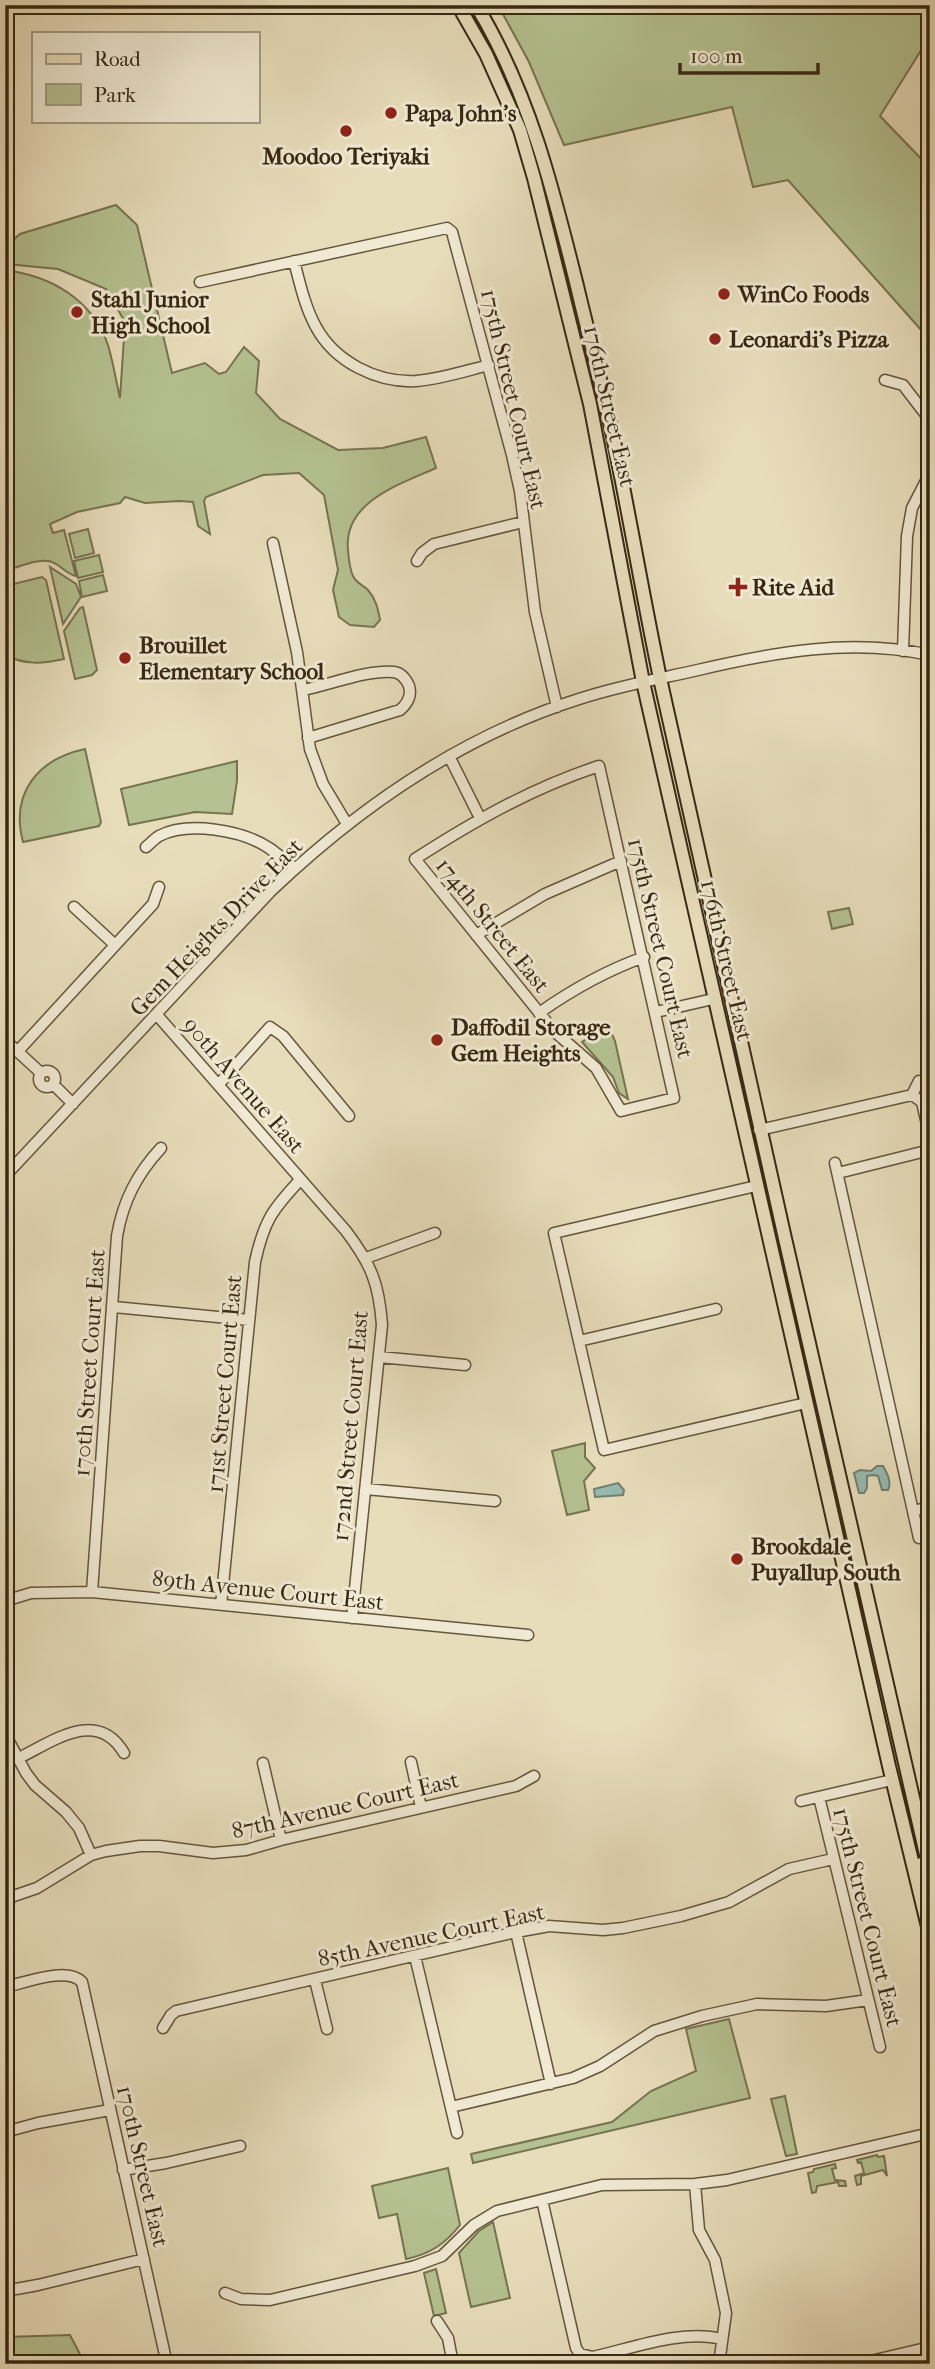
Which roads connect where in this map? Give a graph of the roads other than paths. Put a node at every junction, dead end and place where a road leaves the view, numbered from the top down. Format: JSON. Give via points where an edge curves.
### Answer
{"nodes":[{"id":1,"x":458,"y":5,"type":"edge"},
{"id":2,"x":476,"y":5,"type":"edge"},
{"id":3,"x":294,"y":261,"type":"junction"},
{"id":4,"x":200,"y":282,"type":"dead end"},
{"id":5,"x":489,"y":365,"type":"junction"},
{"id":6,"x":885,"y":380,"type":"dead end"},
{"id":7,"x":930,"y":420,"type":"edge"},
{"id":8,"x":930,"y":473,"type":"edge"},
{"id":9,"x":523,"y":522,"type":"junction"},
{"id":10,"x":274,"y":543,"type":"dead end"},
{"id":11,"x":417,"y":561,"type":"dead end"},
{"id":12,"x":903,"y":651,"type":"junction"},
{"id":13,"x":930,"y":655,"type":"edge"},
{"id":14,"x":660,"y":678,"type":"junction"},
{"id":15,"x":643,"y":682,"type":"junction"},
{"id":16,"x":303,"y":690,"type":"junction"},
{"id":17,"x":557,"y":707,"type":"junction"},
{"id":18,"x":309,"y":738,"type":"junction"},
{"id":19,"x":449,"y":756,"type":"junction"},
{"id":20,"x":480,"y":818,"type":"junction"},
{"id":21,"x":346,"y":824,"type":"junction"},
{"id":22,"x":146,"y":847,"type":"dead end"},
{"id":23,"x":621,"y":861,"type":"junction"},
{"id":24,"x":295,"y":868,"type":"junction"},
{"id":25,"x":159,"y":887,"type":"dead end"},
{"id":26,"x":75,"y":907,"type":"dead end"},
{"id":27,"x":476,"y":935,"type":"junction"},
{"id":28,"x":114,"y":944,"type":"junction"},
{"id":29,"x":643,"y":957,"type":"junction"},
{"id":30,"x":713,"y":999,"type":"junction"},
{"id":31,"x":656,"y":1012,"type":"junction"},
{"id":32,"x":539,"y":1013,"type":"junction"},
{"id":33,"x":158,"y":1015,"type":"junction"},
{"id":34,"x":723,"y":1039,"type":"junction"},
{"id":35,"x":5,"y":1040,"type":"edge"},
{"id":36,"x":18,"y":1051,"type":"junction"},
{"id":37,"x":919,"y":1082,"type":"dead end"},
{"id":38,"x":219,"y":1084,"type":"junction"},
{"id":39,"x":912,"y":1095,"type":"junction"},
{"id":40,"x":73,"y":1104,"type":"junction"},
{"id":41,"x":621,"y":1111,"type":"joint"},
{"id":42,"x":349,"y":1116,"type":"dead end"},
{"id":43,"x":760,"y":1130,"type":"junction"},
{"id":44,"x":930,"y":1138,"type":"edge"},
{"id":45,"x":161,"y":1148,"type":"dead end"},
{"id":46,"x":930,"y":1150,"type":"edge"},
{"id":47,"x":5,"y":1176,"type":"edge"},
{"id":48,"x":300,"y":1180,"type":"junction"},
{"id":49,"x":756,"y":1186,"type":"junction"},
{"id":50,"x":435,"y":1233,"type":"dead end"},
{"id":51,"x":366,"y":1258,"type":"junction"},
{"id":52,"x":114,"y":1307,"type":"junction"},
{"id":53,"x":716,"y":1309,"type":"dead end"},
{"id":54,"x":249,"y":1320,"type":"junction"},
{"id":55,"x":804,"y":1328,"type":"junction"},
{"id":56,"x":579,"y":1341,"type":"junction"},
{"id":57,"x":379,"y":1357,"type":"junction"},
{"id":58,"x":466,"y":1366,"type":"dead end"},
{"id":59,"x":806,"y":1406,"type":"junction"},
{"id":60,"x":366,"y":1489,"type":"junction"},
{"id":61,"x":495,"y":1501,"type":"dead end"},
{"id":62,"x":930,"y":1507,"type":"edge"},
{"id":63,"x":913,"y":1511,"type":"junction"},
{"id":64,"x":848,"y":1520,"type":"junction"},
{"id":65,"x":919,"y":1538,"type":"dead end"},
{"id":66,"x":92,"y":1592,"type":"junction"},
{"id":67,"x":5,"y":1601,"type":"edge"},
{"id":68,"x":221,"y":1605,"type":"junction"},
{"id":69,"x":352,"y":1618,"type":"junction"},
{"id":70,"x":528,"y":1635,"type":"dead end"},
{"id":71,"x":5,"y":1734,"type":"edge"},
{"id":72,"x":124,"y":1753,"type":"dead end"},
{"id":73,"x":16,"y":1759,"type":"junction"},
{"id":74,"x":411,"y":1762,"type":"dead end"},
{"id":75,"x":263,"y":1763,"type":"dead end"},
{"id":76,"x":534,"y":1776,"type":"dead end"},
{"id":77,"x":892,"y":1780,"type":"junction"},
{"id":78,"x":819,"y":1797,"type":"junction"},
{"id":79,"x":801,"y":1801,"type":"dead end"},
{"id":80,"x":421,"y":1807,"type":"junction"},
{"id":81,"x":281,"y":1840,"type":"junction"},
{"id":82,"x":923,"y":1841,"type":"edge"},
{"id":83,"x":91,"y":1855,"type":"junction"},
{"id":84,"x":834,"y":1859,"type":"junction"},
{"id":85,"x":930,"y":1872,"type":"edge"},
{"id":86,"x":930,"y":1897,"type":"edge"},
{"id":87,"x":5,"y":1899,"type":"edge"},
{"id":88,"x":516,"y":1932,"type":"junction"},
{"id":89,"x":930,"y":1935,"type":"edge"},
{"id":90,"x":415,"y":1956,"type":"junction"},
{"id":91,"x":315,"y":1980,"type":"junction"},
{"id":92,"x":5,"y":1987,"type":"edge"},
{"id":93,"x":867,"y":2000,"type":"junction"},
{"id":94,"x":163,"y":2028,"type":"dead end"},
{"id":95,"x":327,"y":2029,"type":"dead end"},
{"id":96,"x":880,"y":2047,"type":"dead end"},
{"id":97,"x":551,"y":2084,"type":"junction"},
{"id":98,"x":451,"y":2107,"type":"junction"},
{"id":99,"x":110,"y":2110,"type":"junction"},
{"id":100,"x":5,"y":2132,"type":"edge"},
{"id":101,"x":457,"y":2133,"type":"dead end"},
{"id":102,"x":930,"y":2133,"type":"edge"},
{"id":103,"x":240,"y":2146,"type":"dead end"},
{"id":104,"x":123,"y":2169,"type":"junction"},
{"id":105,"x":695,"y":2184,"type":"junction"},
{"id":106,"x":542,"y":2200,"type":"junction"},
{"id":107,"x":144,"y":2259,"type":"junction"},
{"id":108,"x":5,"y":2288,"type":"edge"},
{"id":109,"x":225,"y":2293,"type":"dead end"},
{"id":110,"x":437,"y":2321,"type":"dead end"},
{"id":111,"x":722,"y":2340,"type":"junction"},
{"id":112,"x":930,"y":2347,"type":"edge"},
{"id":113,"x":167,"y":2364,"type":"edge"},
{"id":114,"x":453,"y":2364,"type":"edge"},
{"id":115,"x":719,"y":2364,"type":"edge"},
{"id":116,"x":858,"y":2364,"type":"edge"}],
"edges":[{"from":1,"to":15,"type":"main road","name":"176th Street East","via":[[503,91],[534,178],[590,404]]},
{"from":2,"to":14,"type":"main road","name":"176th Street East","via":[[532,121],[547,169],[611,425]]},
{"from":3,"to":4,"type":"street"},
{"from":3,"to":5,"type":"street","via":[[317,329],[360,369],[413,381]]},
{"from":3,"to":5,"type":"street","name":"175th Street Court East","via":[[447,228],[456,240]]},
{"from":5,"to":9,"type":"street","name":"175th Street Court East"},
{"from":6,"to":7,"type":"street","via":[[903,385]]},
{"from":8,"to":12,"type":"street","via":[[912,508],[907,536]]},
{"from":9,"to":11,"type":"street","via":[[434,544]]},
{"from":9,"to":17,"type":"street","name":"175th Street Court East","via":[[535,612]]},
{"from":10,"to":16,"type":"street"},
{"from":12,"to":13,"type":"street","name":"Gem Heights Drive East"},
{"from":12,"to":14,"type":"street","name":"Gem Heights Drive East","via":[[790,650]]},
{"from":14,"to":15,"type":"street","name":"Gem Heights Drive East"},
{"from":14,"to":43,"type":"main road","name":"176th Street East"},
{"from":15,"to":17,"type":"street","name":"Gem Heights Drive East"},
{"from":15,"to":30,"type":"main road","name":"176th Street East"},
{"from":16,"to":18,"type":"street"},
{"from":16,"to":18,"type":"street","via":[[393,671],[410,689],[407,704],[400,710]]},
{"from":17,"to":19,"type":"street","name":"Gem Heights Drive East"},
{"from":18,"to":21,"type":"street","via":[[315,769]]},
{"from":19,"to":20,"type":"street"},
{"from":19,"to":21,"type":"street","name":"Gem Heights Drive East"},
{"from":20,"to":23,"type":"street","name":"175th Street Court East","via":[[543,786],[600,766]]},
{"from":20,"to":27,"type":"street","name":"174th Street East","via":[[415,859]]},
{"from":21,"to":24,"type":"street","name":"Gem Heights Drive East"},
{"from":22,"to":24,"type":"street","via":[[158,836],[218,830],[267,847]]},
{"from":23,"to":27,"type":"street","via":[[545,894]]},
{"from":23,"to":29,"type":"street","name":"175th Street Court East"},
{"from":24,"to":33,"type":"street","name":"Gem Heights Drive East"},
{"from":25,"to":28,"type":"street","via":[[153,904]]},
{"from":26,"to":28,"type":"street"},
{"from":27,"to":32,"type":"street","name":"174th Street East"},
{"from":28,"to":36,"type":"street"},
{"from":29,"to":31,"type":"street","name":"175th Street Court East"},
{"from":29,"to":32,"type":"street","via":[[579,985]]},
{"from":30,"to":31,"type":"street"},
{"from":30,"to":34,"type":"main road","name":"176th Street East"},
{"from":31,"to":41,"type":"street","name":"175th Street Court East","via":[[674,1098]]},
{"from":32,"to":41,"type":"street","name":"174th Street East","via":[[596,1068]]},
{"from":33,"to":38,"type":"street","name":"90th Avenue East"},
{"from":33,"to":40,"type":"street","name":"Gem Heights Drive East"},
{"from":34,"to":43,"type":"main road","via":[[736,1065],[750,1127]]},
{"from":34,"to":49,"type":"main road","name":"176th Street East"},
{"from":35,"to":36,"type":"street"},
{"from":36,"to":40,"type":"street","via":[[41,1073],[52,1073],[53,1084]]},
{"from":37,"to":39,"type":"street"},
{"from":38,"to":42,"type":"street","via":[[270,1027],[283,1036]]},
{"from":38,"to":48,"type":"street","name":"90th Avenue East"},
{"from":39,"to":43,"type":"street"},
{"from":39,"to":44,"type":"street","via":[[922,1102]]},
{"from":40,"to":47,"type":"street","name":"Gem Heights Drive East"},
{"from":43,"to":55,"type":"main road","name":"176th Street East"},
{"from":45,"to":52,"type":"street","name":"170th Street Court East","via":[[135,1181],[120,1222]]},
{"from":46,"to":63,"type":"street","via":[[836,1168]]},
{"from":48,"to":51,"type":"street","name":"172nd Street Court East"},
{"from":48,"to":54,"type":"street","name":"171st Street Court East","via":[[265,1223],[255,1262]]},
{"from":49,"to":55,"type":"main road","via":[[764,1190],[787,1284]]},
{"from":49,"to":56,"type":"street","via":[[554,1233]]},
{"from":49,"to":59,"type":"main road","name":"176th Street East"},
{"from":50,"to":51,"type":"street"},
{"from":51,"to":57,"type":"street","name":"172nd Street Court East","via":[[381,1305]]},
{"from":52,"to":54,"type":"street"},
{"from":52,"to":66,"type":"street","name":"170th Street Court East"},
{"from":53,"to":56,"type":"street"},
{"from":54,"to":68,"type":"street","name":"171st Street Court East"},
{"from":55,"to":64,"type":"main road","name":"176th Street East"},
{"from":56,"to":59,"type":"street","via":[[604,1450]]},
{"from":57,"to":58,"type":"street"},
{"from":57,"to":60,"type":"street","name":"172nd Street Court East"},
{"from":59,"to":64,"type":"main road","via":[[820,1438],[839,1515]]},
{"from":59,"to":77,"type":"main road","name":"176th Street East"},
{"from":60,"to":61,"type":"street"},
{"from":60,"to":69,"type":"street","name":"172nd Street Court East"},
{"from":62,"to":63,"type":"street"},
{"from":63,"to":65,"type":"street"},
{"from":64,"to":82,"type":"main road","name":"176th Street East"},
{"from":66,"to":67,"type":"street","name":"89th Avenue Court East","via":[[44,1592]]},
{"from":66,"to":68,"type":"street","name":"89th Avenue Court East"},
{"from":68,"to":69,"type":"street","name":"89th Avenue Court East"},
{"from":69,"to":70,"type":"street","name":"89th Avenue Court East"},
{"from":71,"to":73,"type":"street"},
{"from":72,"to":73,"type":"street","via":[[112,1736],[87,1729]]},
{"from":73,"to":83,"type":"street","via":[[79,1828]]},
{"from":74,"to":80,"type":"street"},
{"from":75,"to":81,"type":"street"},
{"from":76,"to":80,"type":"street","name":"87th Avenue Court East","via":[[516,1786]]},
{"from":77,"to":78,"type":"street"},
{"from":77,"to":82,"type":"main road","via":[[901,1785]]},
{"from":77,"to":89,"type":"main road","name":"176th Street East"},
{"from":78,"to":79,"type":"street"},
{"from":78,"to":84,"type":"street","name":"175th Street Court East"},
{"from":80,"to":81,"type":"street","name":"87th Avenue Court East"},
{"from":81,"to":83,"type":"street","name":"87th Avenue Court East","via":[[224,1852],[140,1846]]},
{"from":82,"to":85,"type":"main road","name":"176th Street East"},
{"from":82,"to":86,"type":"main road"},
{"from":83,"to":87,"type":"street","name":"87th Avenue Court East","via":[[37,1888]]},
{"from":84,"to":88,"type":"street","name":"85th Avenue Court East","via":[[789,1869],[729,1902],[681,1916],[603,1930],[550,1926]]},
{"from":84,"to":93,"type":"street","name":"175th Street Court East"},
{"from":88,"to":90,"type":"street","name":"85th Avenue Court East"},
{"from":88,"to":97,"type":"street"},
{"from":90,"to":91,"type":"street","name":"85th Avenue Court East"},
{"from":90,"to":98,"type":"street"},
{"from":91,"to":94,"type":"street","name":"85th Avenue Court East","via":[[176,2011]]},
{"from":91,"to":95,"type":"street"},
{"from":92,"to":99,"type":"street","name":"170th Street East","via":[[71,1974],[82,1982]]},
{"from":93,"to":96,"type":"street","name":"175th Street Court East"},
{"from":93,"to":97,"type":"street","via":[[826,2007],[757,2004],[702,2016],[654,2031],[600,2066]]},
{"from":97,"to":98,"type":"street"},
{"from":98,"to":101,"type":"street"},
{"from":99,"to":100,"type":"street"},
{"from":99,"to":104,"type":"street","name":"170th Street East"},
{"from":102,"to":105,"type":"street"},
{"from":103,"to":104,"type":"street"},
{"from":104,"to":107,"type":"street","name":"170th Street East"},
{"from":105,"to":106,"type":"street","via":[[604,2185]]},
{"from":105,"to":111,"type":"street","via":[[699,2230],[715,2260],[726,2313]]},
{"from":106,"to":109,"type":"street","via":[[484,2217],[442,2256],[422,2264],[270,2300]]},
{"from":106,"to":111,"type":"street","via":[[580,2354],[593,2357],[684,2337]]},
{"from":107,"to":108,"type":"street","via":[[38,2285]]},
{"from":107,"to":113,"type":"street","name":"170th Street East"},
{"from":110,"to":114,"type":"street","via":[[448,2339]]},
{"from":111,"to":115,"type":"street"},
{"from":112,"to":116,"type":"street"}]}
